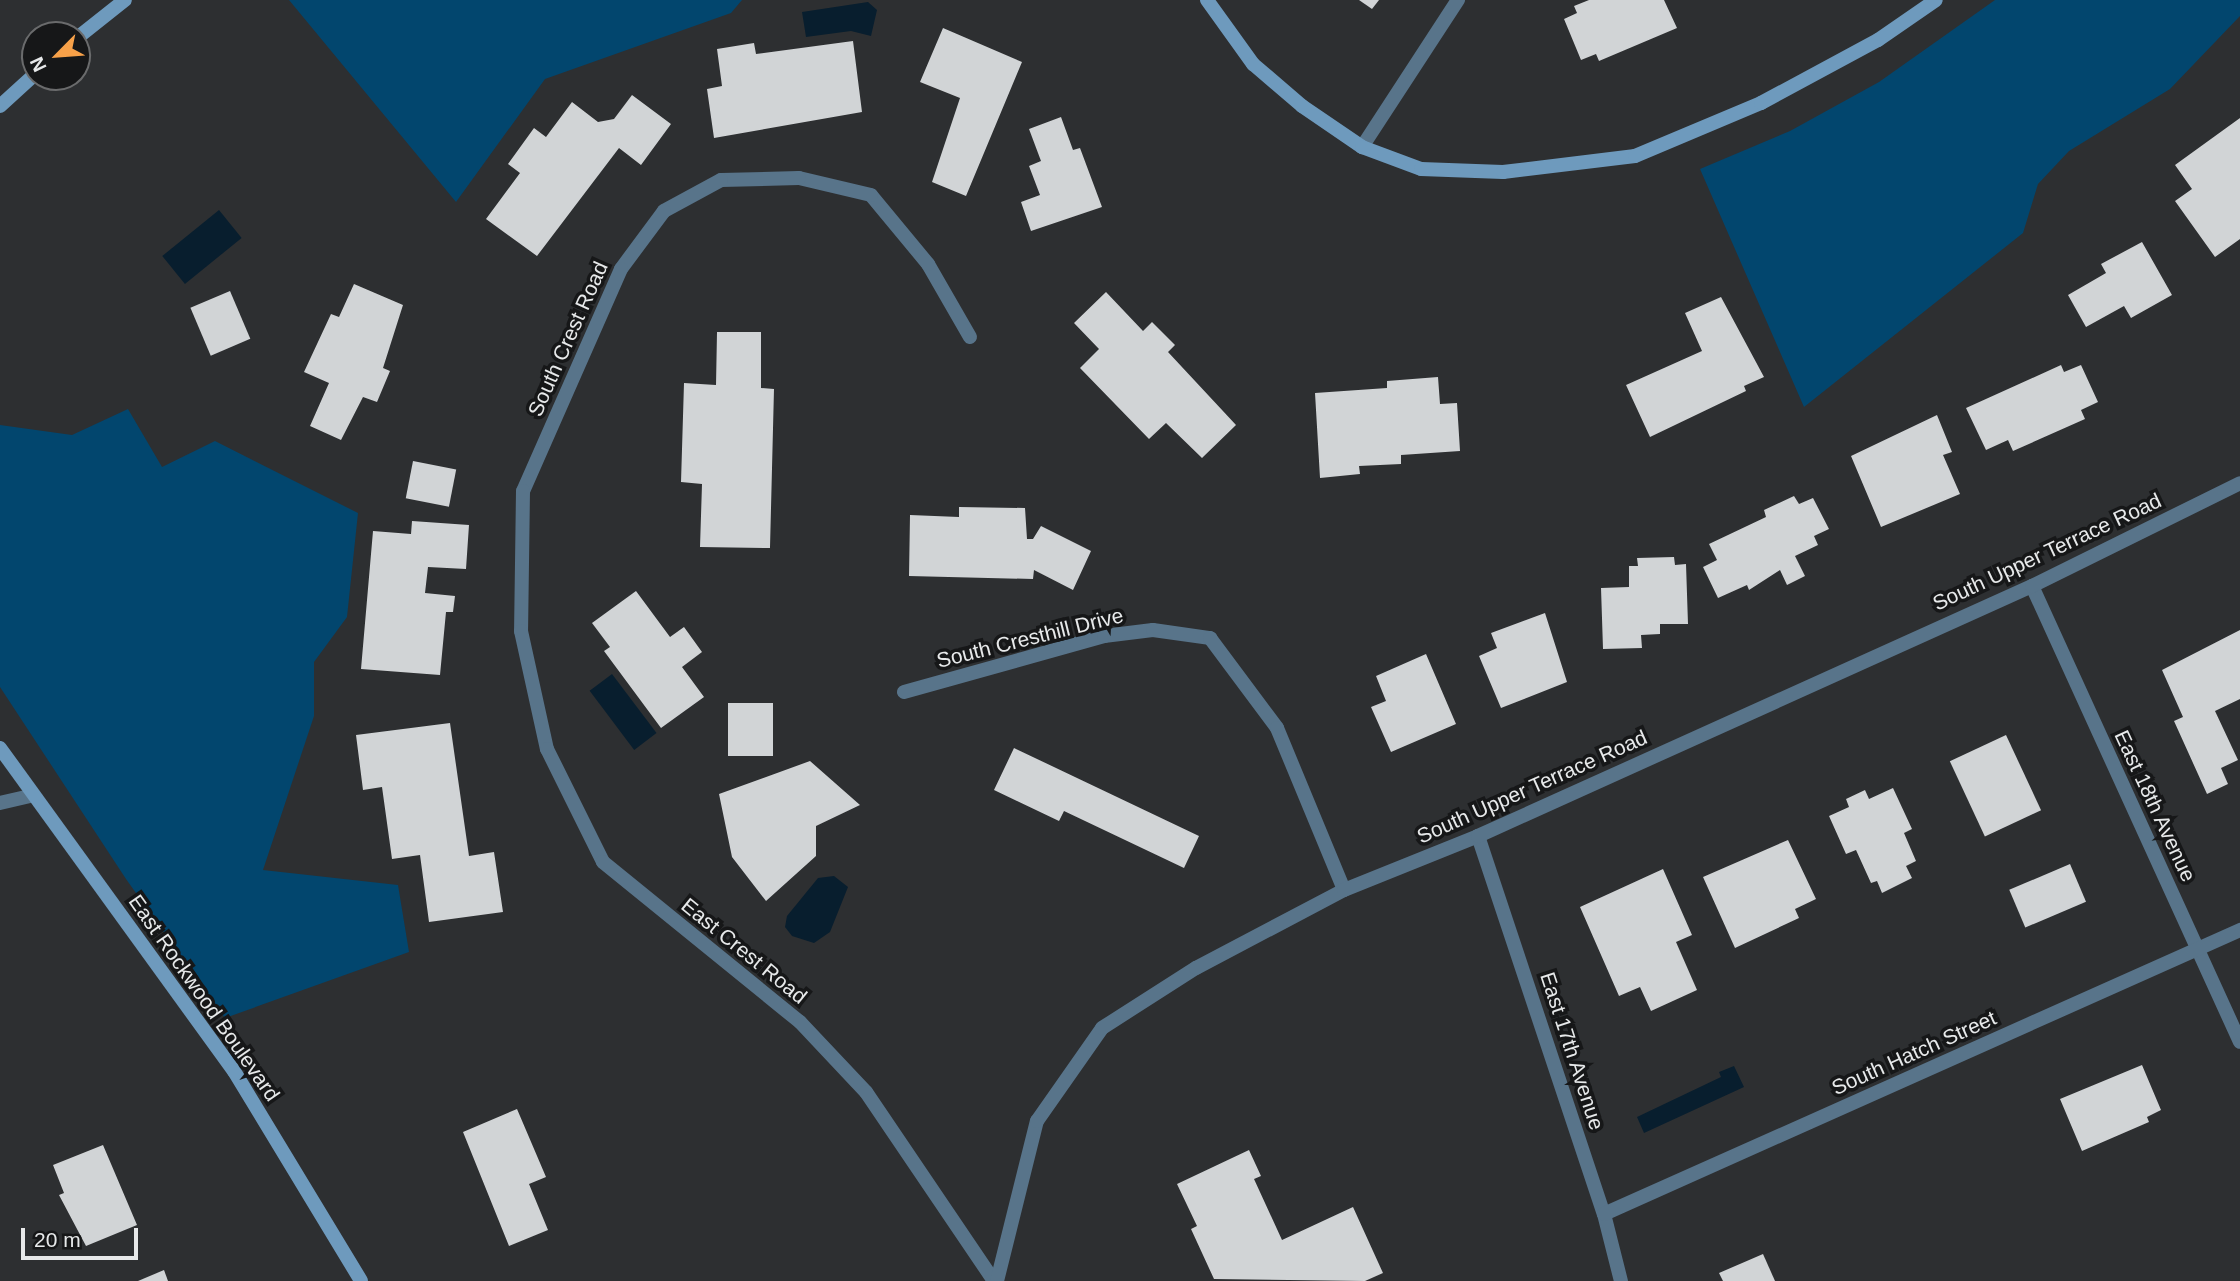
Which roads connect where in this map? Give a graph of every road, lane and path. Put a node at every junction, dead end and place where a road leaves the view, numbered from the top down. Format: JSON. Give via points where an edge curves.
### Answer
{"nodes":[{"id":1,"x":125,"y":0,"type":"edge"},
{"id":2,"x":1207,"y":0,"type":"edge"},
{"id":3,"x":1458,"y":0,"type":"edge"},
{"id":4,"x":1936,"y":0,"type":"edge"},
{"id":5,"x":91,"y":27,"type":"edge"},
{"id":6,"x":21,"y":87,"type":"edge"},
{"id":7,"x":0,"y":106,"type":"edge"},
{"id":8,"x":1362,"y":147,"type":"junction"},
{"id":9,"x":970,"y":337,"type":"dead end"},
{"id":10,"x":2240,"y":483,"type":"edge"},
{"id":11,"x":2032,"y":586,"type":"junction"},
{"id":12,"x":521,"y":631,"type":"joint"},
{"id":13,"x":904,"y":692,"type":"dead end"},
{"id":14,"x":0,"y":748,"type":"edge"},
{"id":15,"x":31,"y":796,"type":"junction"},
{"id":16,"x":0,"y":803,"type":"edge"},
{"id":17,"x":1478,"y":836,"type":"junction"},
{"id":18,"x":1344,"y":890,"type":"junction"},
{"id":19,"x":2240,"y":930,"type":"edge"},
{"id":20,"x":2198,"y":950,"type":"junction"},
{"id":21,"x":2240,"y":1042,"type":"edge"},
{"id":22,"x":1604,"y":1214,"type":"junction"},
{"id":23,"x":361,"y":1281,"type":"edge"},
{"id":24,"x":995,"y":1281,"type":"edge"},
{"id":25,"x":1621,"y":1281,"type":"edge"}],
"edges":[{"from":1,"to":5,"type":"street"},
{"from":2,"to":8,"type":"street","via":[[1253,64],[1301,106]]},
{"from":3,"to":8,"type":"street"},
{"from":4,"to":8,"type":"street","via":[[1878,40],[1761,103],[1635,156],[1503,172],[1421,169]]},
{"from":6,"to":7,"type":"street"},
{"from":9,"to":12,"type":"street","name":"South Crest Road","via":[[928,264],[871,195],[799,178],[721,180],[664,211],[621,269],[523,491]]},
{"from":10,"to":11,"type":"street","name":"South Upper Terrace Road"},
{"from":11,"to":17,"type":"street","name":"South Upper Terrace Road"},
{"from":11,"to":20,"type":"street","name":"East 18th Avenue"},
{"from":12,"to":24,"type":"street","name":"East Crest Road","via":[[547,750],[603,862],[800,1022],[866,1092]]},
{"from":13,"to":18,"type":"street","name":"South Cresthill Drive","via":[[1104,636],[1153,630],[1210,638],[1277,728]]},
{"from":14,"to":15,"type":"street","name":"East Rockwood Boulevard"},
{"from":15,"to":16,"type":"street"},
{"from":15,"to":23,"type":"street","name":"East Rockwood Boulevard","via":[[234,1071]]},
{"from":17,"to":18,"type":"street","name":"South Upper Terrace Road"},
{"from":17,"to":22,"type":"street","name":"East 17th Avenue"},
{"from":18,"to":24,"type":"street","name":"South Upper Terrace Road","via":[[1196,968],[1102,1028],[1037,1121]]},
{"from":19,"to":20,"type":"street","name":"South Hatch Street"},
{"from":20,"to":21,"type":"street","name":"East 18th Avenue"},
{"from":20,"to":22,"type":"street","name":"South Hatch Street"},
{"from":22,"to":25,"type":"street","name":"East 17th Avenue"}]}
